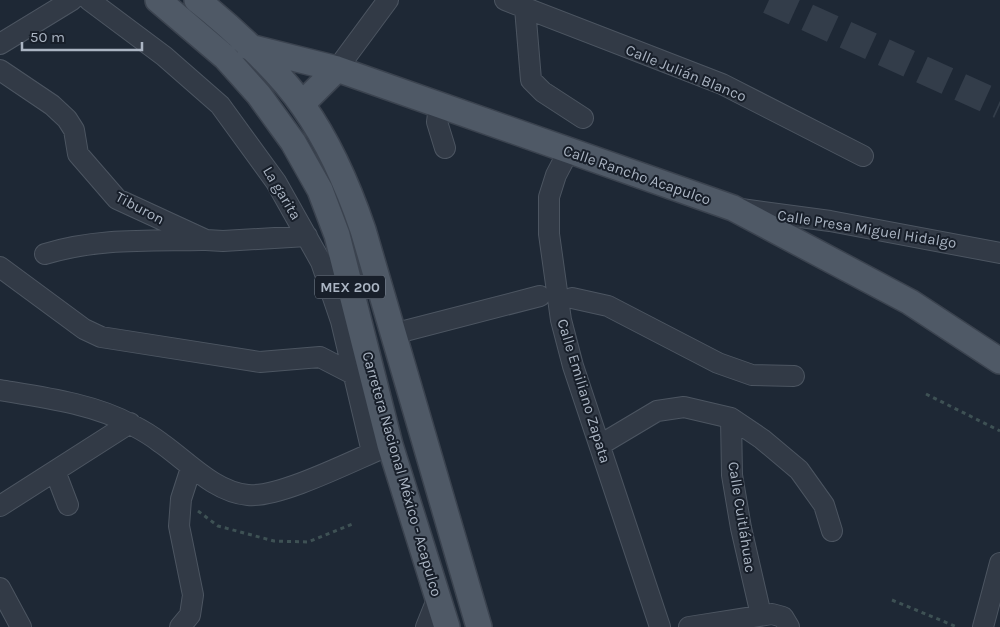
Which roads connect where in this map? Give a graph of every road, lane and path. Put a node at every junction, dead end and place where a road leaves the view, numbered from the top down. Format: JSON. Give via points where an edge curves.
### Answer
{"nodes":[{"id":1,"x":72,"y":0,"type":"edge"},
{"id":2,"x":88,"y":0,"type":"edge"},
{"id":3,"x":158,"y":0,"type":"edge"},
{"id":4,"x":197,"y":0,"type":"edge"},
{"id":5,"x":388,"y":0,"type":"edge"},
{"id":6,"x":505,"y":0,"type":"edge"},
{"id":7,"x":525,"y":8,"type":"junction"},
{"id":8,"x":0,"y":44,"type":"edge"},
{"id":9,"x":249,"y":47,"type":"junction"},
{"id":10,"x":0,"y":70,"type":"edge"},
{"id":11,"x":337,"y":70,"type":"junction"},
{"id":12,"x":302,"y":104,"type":"junction"},
{"id":13,"x":439,"y":106,"type":"junction"},
{"id":14,"x":583,"y":118,"type":"dead end"},
{"id":15,"x":445,"y":148,"type":"dead end"},
{"id":16,"x":568,"y":152,"type":"junction"},
{"id":17,"x":863,"y":156,"type":"dead end"},
{"id":18,"x":733,"y":208,"type":"junction"},
{"id":19,"x":307,"y":236,"type":"junction"},
{"id":20,"x":206,"y":240,"type":"junction"},
{"id":21,"x":1000,"y":253,"type":"edge"},
{"id":22,"x":45,"y":254,"type":"dead end"},
{"id":23,"x":0,"y":268,"type":"edge"},
{"id":24,"x":540,"y":296,"type":"dead end"},
{"id":25,"x":572,"y":298,"type":"dead end"},
{"id":26,"x":393,"y":334,"type":"junction"},
{"id":27,"x":1000,"y":361,"type":"edge"},
{"id":28,"x":353,"y":374,"type":"junction"},
{"id":29,"x":794,"y":376,"type":"dead end"},
{"id":30,"x":0,"y":390,"type":"edge"},
{"id":31,"x":926,"y":394,"type":"dead end"},
{"id":32,"x":731,"y":418,"type":"junction"},
{"id":33,"x":130,"y":423,"type":"junction"},
{"id":34,"x":1000,"y":431,"type":"edge"},
{"id":35,"x":600,"y":445,"type":"junction"},
{"id":36,"x":381,"y":448,"type":"junction"},
{"id":37,"x":191,"y":468,"type":"junction"},
{"id":38,"x":55,"y":471,"type":"junction"},
{"id":39,"x":181,"y":499,"type":"junction"},
{"id":40,"x":68,"y":505,"type":"dead end"},
{"id":41,"x":0,"y":506,"type":"edge"},
{"id":42,"x":354,"y":523,"type":"dead end"},
{"id":43,"x":832,"y":531,"type":"dead end"},
{"id":44,"x":1000,"y":563,"type":"edge"},
{"id":45,"x":0,"y":588,"type":"edge"},
{"id":46,"x":438,"y":597,"type":"junction"},
{"id":47,"x":892,"y":600,"type":"dead end"},
{"id":48,"x":761,"y":615,"type":"junction"},
{"id":49,"x":786,"y":622,"type":"edge"},
{"id":50,"x":21,"y":627,"type":"edge"},
{"id":51,"x":180,"y":627,"type":"edge"},
{"id":52,"x":426,"y":627,"type":"edge"},
{"id":53,"x":447,"y":627,"type":"edge"},
{"id":54,"x":478,"y":627,"type":"edge"},
{"id":55,"x":660,"y":627,"type":"edge"},
{"id":56,"x":689,"y":627,"type":"edge"},
{"id":57,"x":957,"y":627,"type":"edge"},
{"id":58,"x":983,"y":627,"type":"edge"}],
"edges":[{"from":1,"to":8,"type":"street"},
{"from":2,"to":19,"type":"street","name":"La garita","via":[[164,56],[220,105],[276,182]]},
{"from":3,"to":36,"type":"main road","name":"Carretera Nacional México - Acapulco","number":"MEX 200","via":[[225,57],[259,95],[293,142],[320,190],[337,235]]},
{"from":4,"to":9,"type":"main road","name":"Carretera Nacional México - Acapulco","number":"MEX 200"},
{"from":5,"to":11,"type":"street"},
{"from":6,"to":7,"type":"street","name":"Calle Julián Blanco"},
{"from":7,"to":14,"type":"street","via":[[530,80]]},
{"from":7,"to":17,"type":"street","name":"Calle Julián Blanco","via":[[722,84]]},
{"from":9,"to":11,"type":"main road","name":"Calle Rancho Acapulco"},
{"from":9,"to":12,"type":"main road","name":"Carretera Nacional México - Acapulco","number":"MEX 200"},
{"from":10,"to":20,"type":"street","name":"Tiburon","via":[[52,104],[67,119],[74,130],[78,154],[117,199]]},
{"from":11,"to":12,"type":"main road"},
{"from":11,"to":13,"type":"main road","name":"Calle Rancho Acapulco"},
{"from":12,"to":26,"type":"main road","name":"Carretera Nacional México - Acapulco","number":"MEX 200","via":[[346,182]]},
{"from":13,"to":15,"type":"street","via":[[437,122]]},
{"from":13,"to":16,"type":"main road","name":"Calle Rancho Acapulco"},
{"from":16,"to":18,"type":"main road","name":"Calle Rancho Acapulco"},
{"from":16,"to":35,"type":"street","name":"Calle Emiliano Zapata","via":[[556,175],[550,197],[549,234],[562,320],[573,366]]},
{"from":18,"to":21,"type":"street","name":"Calle Presa Miguel Hidalgo","via":[[830,220]]},
{"from":18,"to":27,"type":"main road","name":"Calle Rancho Acapulco","via":[[910,302]]},
{"from":19,"to":20,"type":"street","name":"Tiburon"},
{"from":19,"to":28,"type":"street","name":"La garita","via":[[321,262],[341,320]]},
{"from":20,"to":22,"type":"street","via":[[109,241],[76,245]]},
{"from":23,"to":28,"type":"street","via":[[84,330],[100,337],[260,362],[320,357]]},
{"from":24,"to":26,"type":"street"},
{"from":25,"to":29,"type":"street","via":[[608,306],[718,363],[752,375]]},
{"from":26,"to":54,"type":"main road","name":"Carretera Nacional México - Acapulco","number":"MEX 200"},
{"from":28,"to":36,"type":"street","name":"La garita"},
{"from":30,"to":33,"type":"street","via":[[81,406]]},
{"from":31,"to":34,"type":"path"},
{"from":32,"to":35,"type":"street","via":[[684,407],[657,411]]},
{"from":32,"to":43,"type":"street","via":[[799,470],[824,505]]},
{"from":32,"to":48,"type":"street","name":"Calle Cuitláhuac","via":[[732,475]]},
{"from":33,"to":37,"type":"street"},
{"from":33,"to":38,"type":"street"},
{"from":35,"to":55,"type":"street","name":"Calle Emiliano Zapata"},
{"from":36,"to":37,"type":"street","via":[[265,494],[247,495]]},
{"from":36,"to":46,"type":"main road","name":"Carretera Nacional México - Acapulco","number":"MEX 200"},
{"from":37,"to":39,"type":"street"},
{"from":38,"to":40,"type":"street"},
{"from":38,"to":41,"type":"street"},
{"from":39,"to":42,"type":"path","via":[[218,526],[274,541],[308,542]]},
{"from":39,"to":51,"type":"street","via":[[179,526],[193,595],[190,615]]},
{"from":44,"to":58,"type":"street"},
{"from":45,"to":50,"type":"street"},
{"from":46,"to":52,"type":"street"},
{"from":46,"to":53,"type":"main road","name":"Carretera Nacional México - Acapulco","number":"MEX 200"},
{"from":47,"to":57,"type":"path"},
{"from":48,"to":49,"type":"street","via":[[772,614]]},
{"from":48,"to":56,"type":"street"}]}
